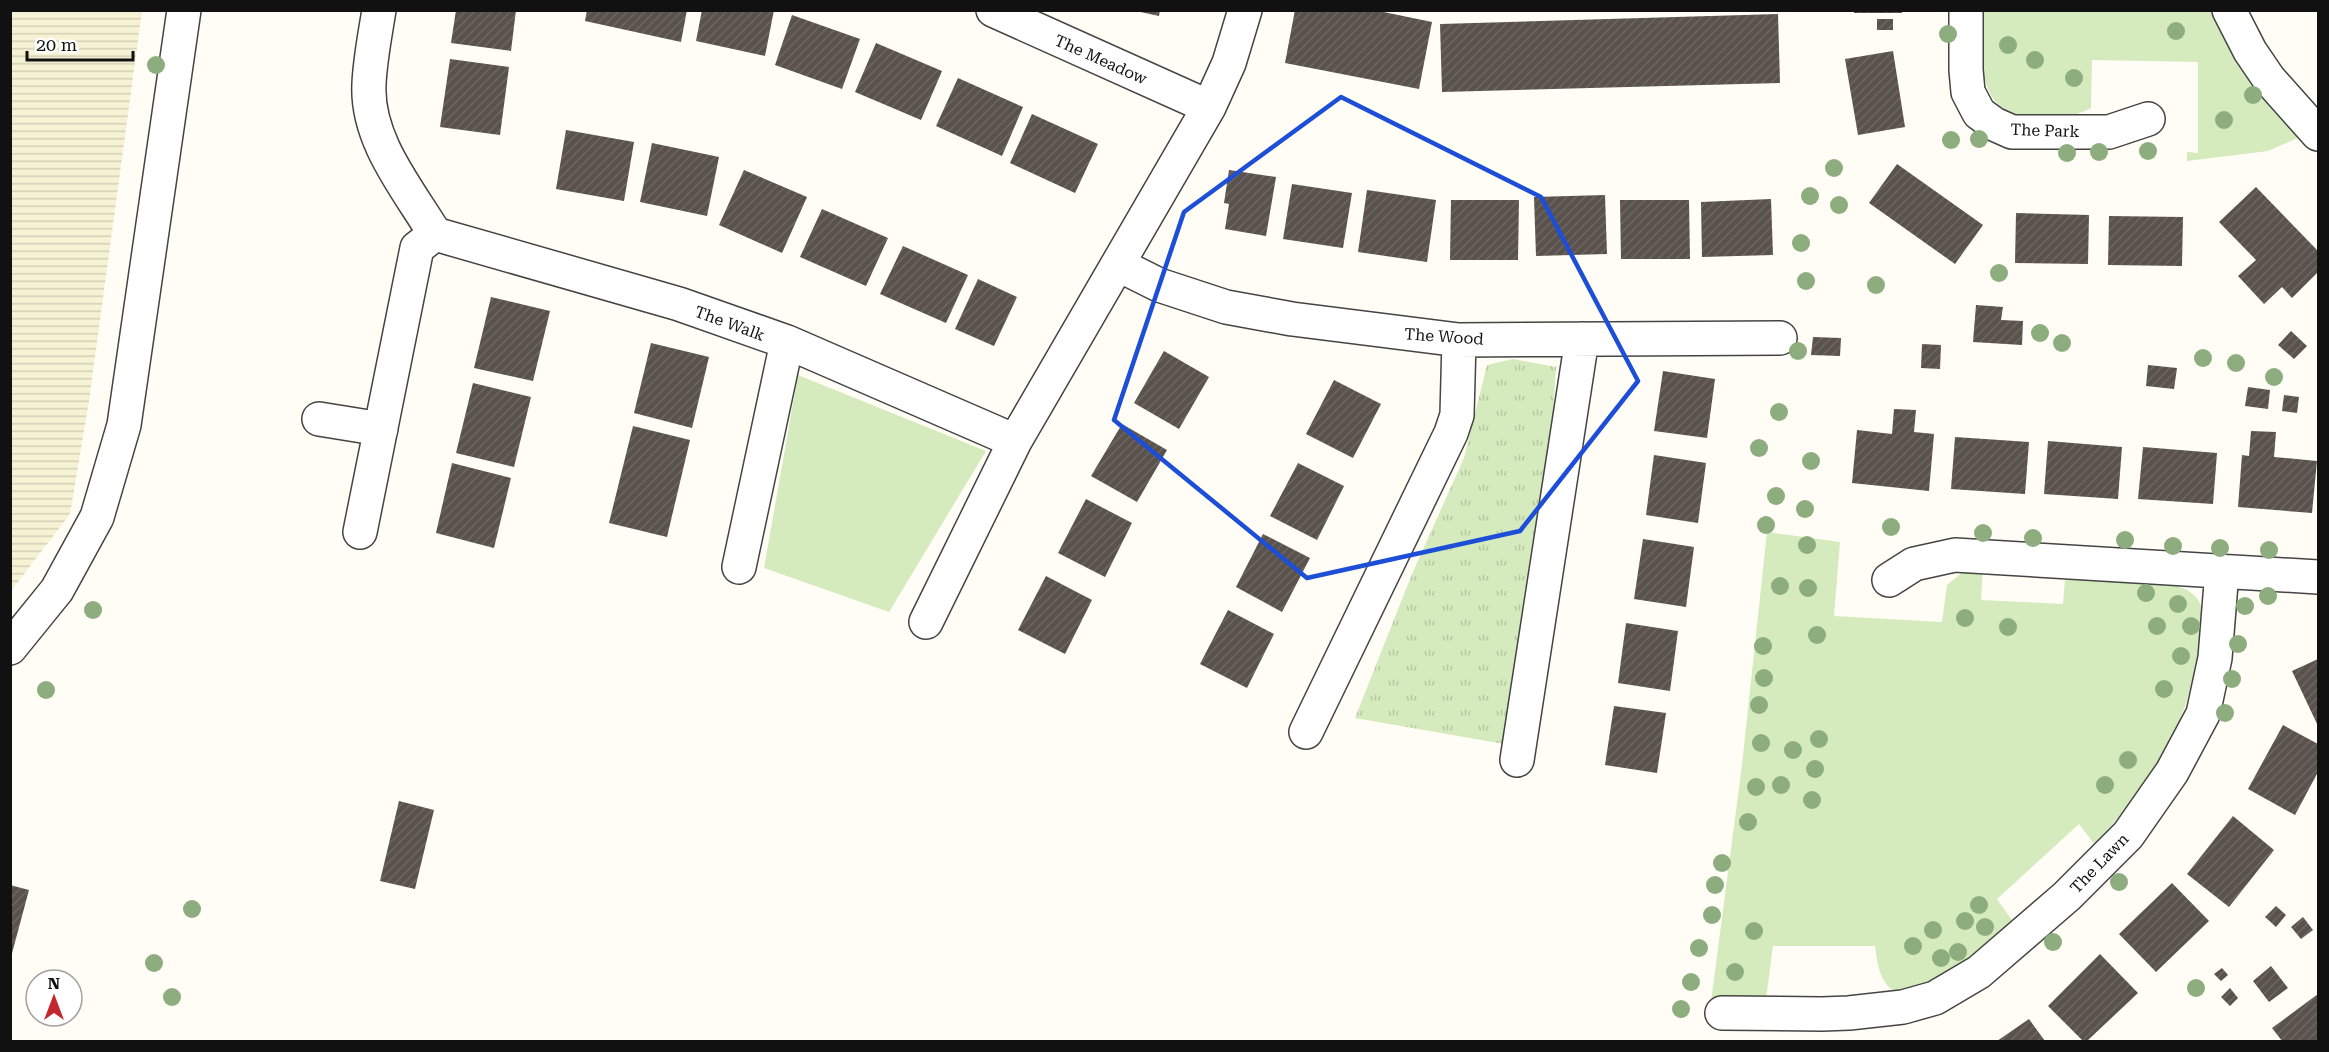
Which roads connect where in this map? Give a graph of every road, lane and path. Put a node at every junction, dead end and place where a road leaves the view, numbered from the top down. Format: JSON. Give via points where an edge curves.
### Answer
{"nodes":[{"id":1,"x":184,"y":10,"type":"edge"},
{"id":2,"x":378,"y":10,"type":"edge"},
{"id":3,"x":993,"y":10,"type":"edge"},
{"id":4,"x":1245,"y":10,"type":"edge"},
{"id":5,"x":1966,"y":10,"type":"edge"},
{"id":6,"x":2229,"y":10,"type":"edge"},
{"id":7,"x":1209,"y":107,"type":"junction"},
{"id":8,"x":2148,"y":118,"type":"dead end"},
{"id":9,"x":2319,"y":134,"type":"edge"},
{"id":10,"x":435,"y":234,"type":"junction"},
{"id":11,"x":1119,"y":265,"type":"junction"},
{"id":12,"x":1780,"y":338,"type":"dead end"},
{"id":13,"x":1582,"y":339,"type":"junction"},
{"id":14,"x":1460,"y":340,"type":"junction"},
{"id":15,"x":787,"y":342,"type":"junction"},
{"id":16,"x":319,"y":419,"type":"dead end"},
{"id":17,"x":381,"y":429,"type":"junction"},
{"id":18,"x":1015,"y":441,"type":"junction"},
{"id":19,"x":360,"y":532,"type":"dead end"},
{"id":20,"x":739,"y":567,"type":"dead end"},
{"id":21,"x":2222,"y":571,"type":"junction"},
{"id":22,"x":2319,"y":577,"type":"edge"},
{"id":23,"x":1889,"y":580,"type":"dead end"},
{"id":24,"x":926,"y":622,"type":"dead end"},
{"id":25,"x":10,"y":648,"type":"edge"},
{"id":26,"x":1306,"y":732,"type":"dead end"},
{"id":27,"x":1516,"y":760,"type":"dead end"},
{"id":28,"x":1722,"y":1013,"type":"dead end"}],
"edges":[{"from":1,"to":25,"type":"street","via":[[124,425],[97,517],[57,590]]},
{"from":2,"to":10,"type":"street","via":[[369,85],[372,119],[384,151]]},
{"from":3,"to":7,"type":"street","name":"The Meadow"},
{"from":4,"to":7,"type":"street"},
{"from":5,"to":8,"type":"street","name":"The Park","via":[[1968,92],[1979,113],[1994,124],[2012,132],[2109,132]]},
{"from":6,"to":9,"type":"street","via":[[2269,79]]},
{"from":7,"to":11,"type":"street"},
{"from":10,"to":15,"type":"street","name":"The Walk","via":[[679,304]]},
{"from":10,"to":17,"type":"street","via":[[417,248]]},
{"from":11,"to":14,"type":"street","name":"The Wood","via":[[1159,285],[1226,307]]},
{"from":11,"to":18,"type":"street"},
{"from":12,"to":13,"type":"street","name":"The Wood"},
{"from":13,"to":14,"type":"street","name":"The Wood"},
{"from":13,"to":27,"type":"street"},
{"from":14,"to":26,"type":"street","via":[[1457,415],[1451,433]]},
{"from":15,"to":18,"type":"street","name":"The Walk"},
{"from":15,"to":20,"type":"street"},
{"from":16,"to":17,"type":"street"},
{"from":17,"to":19,"type":"street"},
{"from":18,"to":24,"type":"street"},
{"from":21,"to":22,"type":"street"},
{"from":21,"to":23,"type":"street","via":[[1955,555],[1914,564]]},
{"from":21,"to":28,"type":"street","name":"The Lawn","via":[[2215,658],[2203,714],[2172,772],[2128,835],[2067,896],[1984,967],[1935,998],[1903,1007],[1822,1014]]}]}
